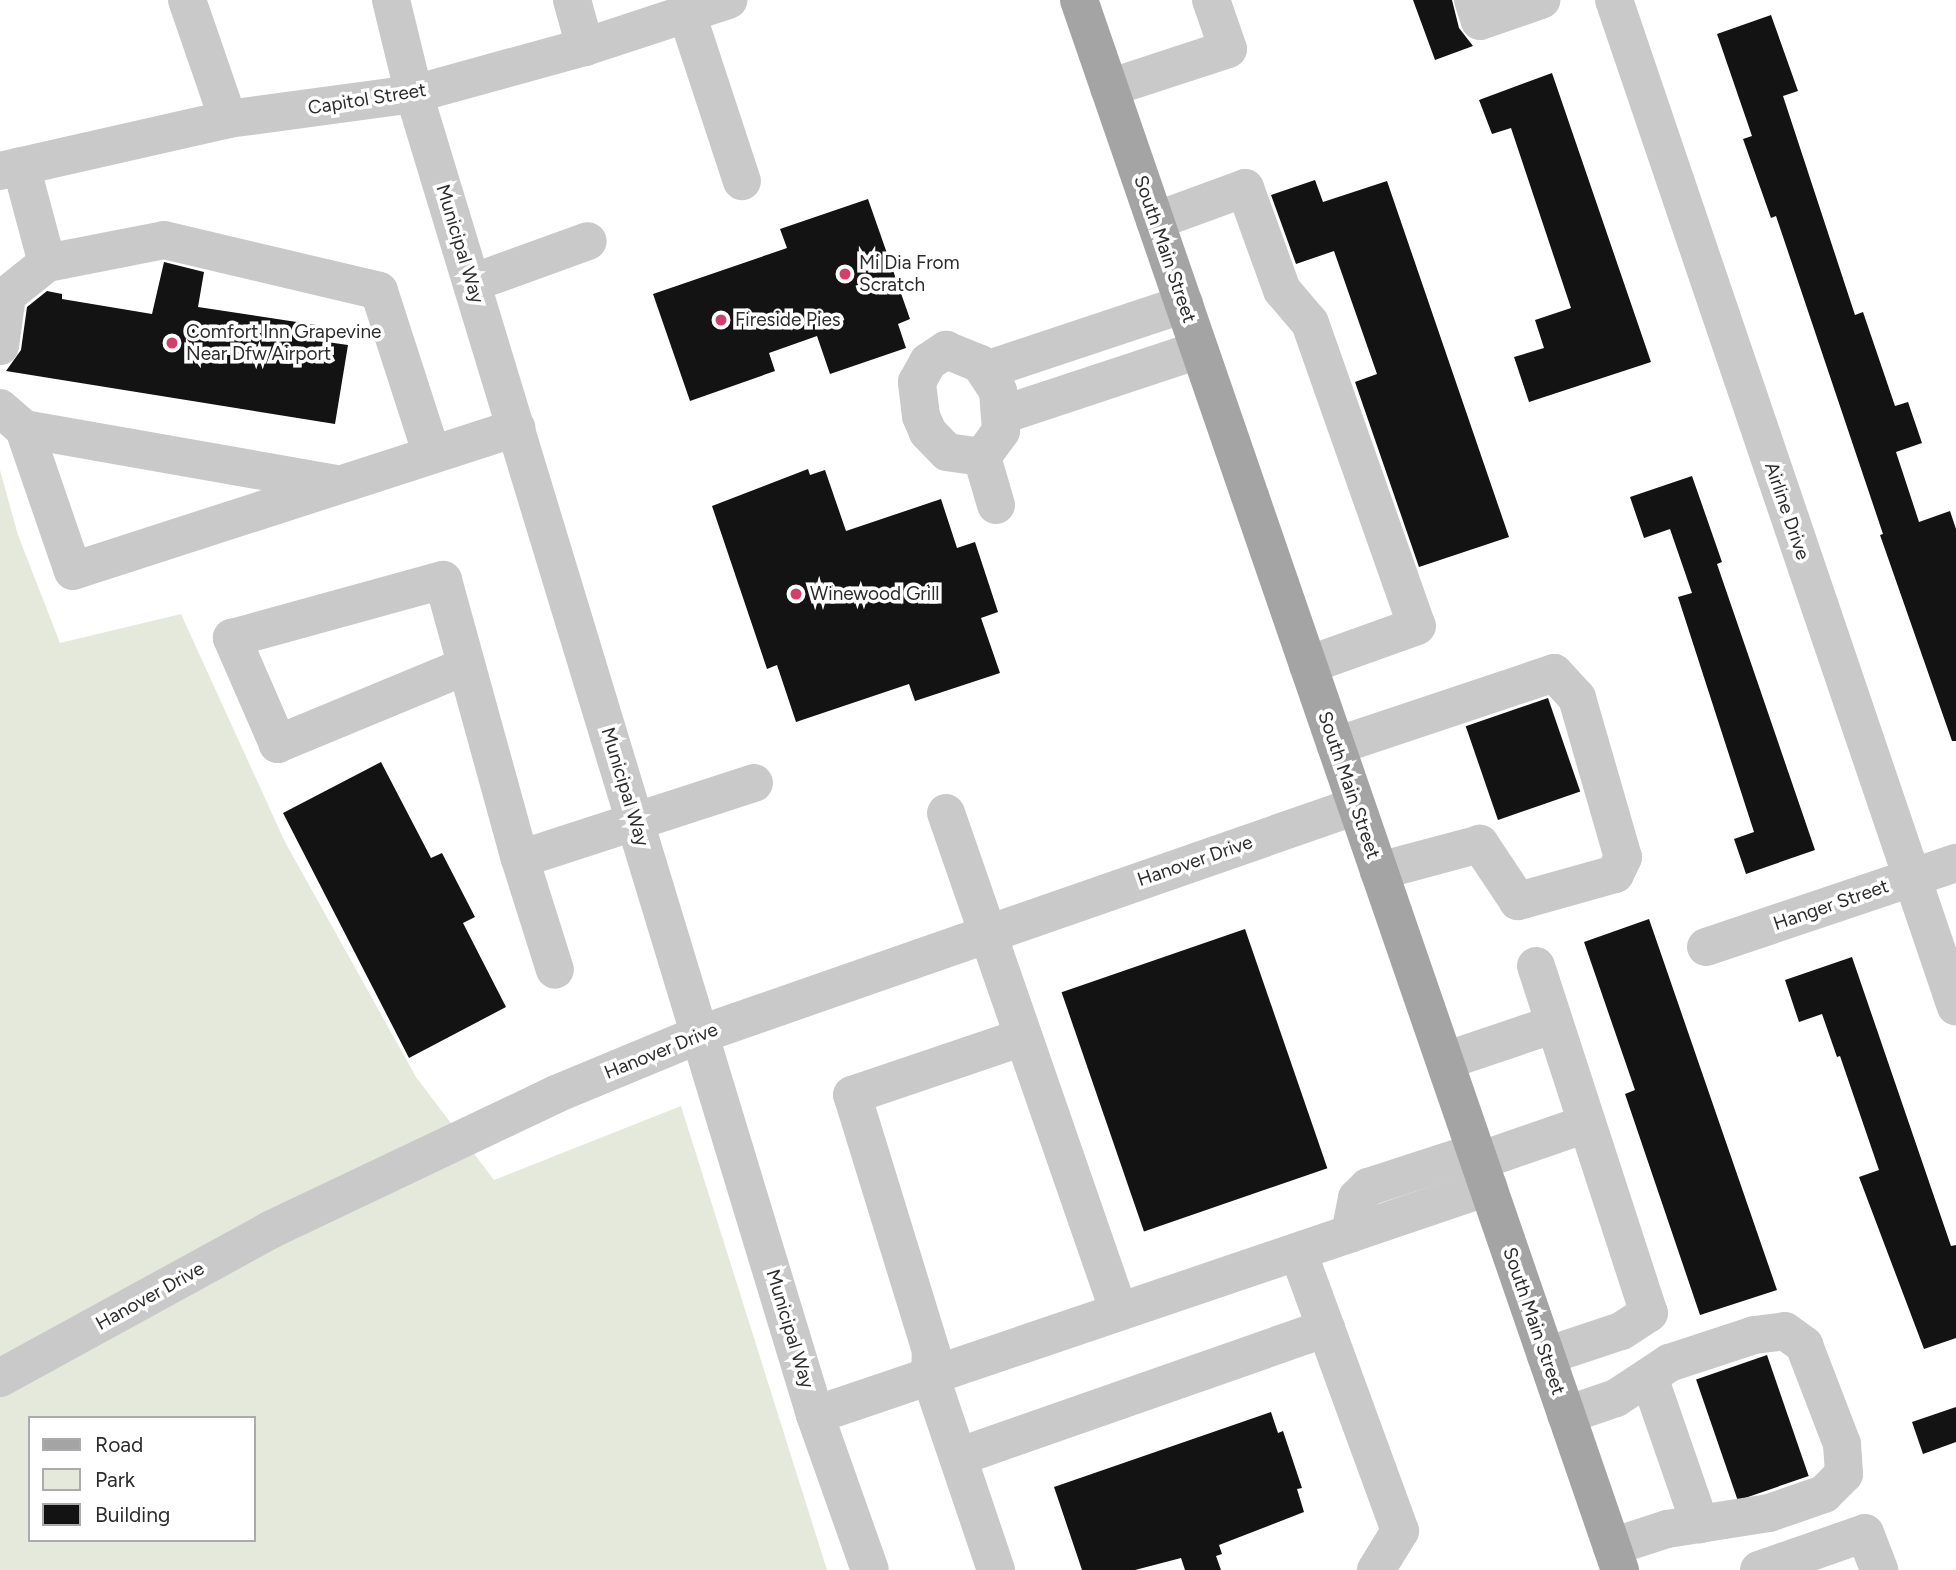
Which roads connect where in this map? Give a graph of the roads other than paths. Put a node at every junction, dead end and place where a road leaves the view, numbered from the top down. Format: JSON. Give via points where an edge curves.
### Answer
{"nodes":[{"id":1,"x":187,"y":0,"type":"edge"},
{"id":2,"x":391,"y":0,"type":"edge"},
{"id":3,"x":572,"y":0,"type":"edge"},
{"id":4,"x":727,"y":0,"type":"edge"},
{"id":5,"x":1079,"y":0,"type":"edge"},
{"id":6,"x":1211,"y":0,"type":"edge"},
{"id":7,"x":1473,"y":0,"type":"edge"},
{"id":8,"x":1541,"y":0,"type":"edge"},
{"id":9,"x":1616,"y":8,"type":"edge"},
{"id":10,"x":687,"y":14,"type":"junction"},
{"id":11,"x":585,"y":47,"type":"junction"},
{"id":12,"x":1110,"y":88,"type":"junction"},
{"id":13,"x":414,"y":94,"type":"junction"},
{"id":14,"x":228,"y":119,"type":"junction"},
{"id":15,"x":11,"y":169,"type":"edge"},
{"id":16,"x":742,"y":181,"type":"dead end"},
{"id":17,"x":1155,"y":221,"type":"junction"},
{"id":18,"x":588,"y":241,"type":"dead end"},
{"id":19,"x":47,"y":263,"type":"junction"},
{"id":20,"x":472,"y":283,"type":"junction"},
{"id":21,"x":1184,"y":304,"type":"junction"},
{"id":22,"x":0,"y":346,"type":"edge"},
{"id":23,"x":1199,"y":350,"type":"junction"},
{"id":24,"x":986,"y":370,"type":"junction"},
{"id":25,"x":1002,"y":415,"type":"junction"},
{"id":26,"x":12,"y":419,"type":"edge"},
{"id":27,"x":516,"y":428,"type":"junction"},
{"id":28,"x":432,"y":454,"type":"junction"},
{"id":29,"x":982,"y":457,"type":"junction"},
{"id":30,"x":342,"y":485,"type":"junction"},
{"id":31,"x":996,"y":505,"type":"dead end"},
{"id":32,"x":1308,"y":665,"type":"junction"},
{"id":33,"x":466,"y":666,"type":"junction"},
{"id":34,"x":1336,"y":746,"type":"junction"},
{"id":35,"x":754,"y":783,"type":"dead end"},
{"id":36,"x":1356,"y":806,"type":"junction"},
{"id":37,"x":946,"y":813,"type":"dead end"},
{"id":38,"x":637,"y":824,"type":"junction"},
{"id":39,"x":520,"y":859,"type":"junction"},
{"id":40,"x":1956,"y":863,"type":"edge"},
{"id":41,"x":1379,"y":871,"type":"junction"},
{"id":42,"x":1912,"y":878,"type":"junction"},
{"id":43,"x":987,"y":933,"type":"junction"},
{"id":44,"x":1706,"y":947,"type":"dead end"},
{"id":45,"x":1536,"y":966,"type":"dead end"},
{"id":46,"x":555,"y":970,"type":"dead end"},
{"id":47,"x":1956,"y":1007,"type":"edge"},
{"id":48,"x":1554,"y":1024,"type":"junction"},
{"id":49,"x":701,"y":1034,"type":"junction"},
{"id":50,"x":1023,"y":1037,"type":"junction"},
{"id":51,"x":1445,"y":1062,"type":"junction"},
{"id":52,"x":1586,"y":1124,"type":"junction"},
{"id":53,"x":1481,"y":1166,"type":"junction"},
{"id":54,"x":1298,"y":1252,"type":"junction"},
{"id":55,"x":1119,"y":1312,"type":"junction"},
{"id":56,"x":1326,"y":1328,"type":"junction"},
{"id":57,"x":1546,"y":1356,"type":"junction"},
{"id":58,"x":930,"y":1376,"type":"junction"},
{"id":59,"x":1649,"y":1377,"type":"junction"},
{"id":60,"x":0,"y":1378,"type":"edge"},
{"id":61,"x":815,"y":1415,"type":"junction"},
{"id":62,"x":1566,"y":1415,"type":"junction"},
{"id":63,"x":958,"y":1457,"type":"junction"},
{"id":64,"x":1700,"y":1524,"type":"junction"},
{"id":65,"x":1616,"y":1558,"type":"edge"},
{"id":66,"x":870,"y":1570,"type":"edge"},
{"id":67,"x":996,"y":1570,"type":"edge"},
{"id":68,"x":1377,"y":1570,"type":"edge"},
{"id":69,"x":1759,"y":1570,"type":"edge"},
{"id":70,"x":1879,"y":1570,"type":"edge"}],
"edges":[{"from":1,"to":14,"type":"street"},
{"from":2,"to":13,"type":"street","name":"Municipal Way"},
{"from":3,"to":11,"type":"street"},
{"from":4,"to":10,"type":"street","name":"Capitol Street"},
{"from":5,"to":12,"type":"main road","name":"South Main Street"},
{"from":6,"to":12,"type":"street","via":[[1228,49]]},
{"from":7,"to":8,"type":"street","via":[[1480,21]]},
{"from":9,"to":42,"type":"street","name":"Airline Drive"},
{"from":10,"to":11,"type":"street","name":"Capitol Street"},
{"from":10,"to":16,"type":"street"},
{"from":11,"to":13,"type":"street","name":"Capitol Street"},
{"from":12,"to":17,"type":"main road","name":"South Main Street"},
{"from":13,"to":14,"type":"street","name":"Capitol Street"},
{"from":13,"to":20,"type":"street","name":"Municipal Way"},
{"from":14,"to":15,"type":"street","name":"Capitol Street"},
{"from":15,"to":19,"type":"street"},
{"from":17,"to":21,"type":"main road","name":"South Main Street"},
{"from":17,"to":32,"type":"street","via":[[1245,188],[1282,290],[1310,323],[1417,626]]},
{"from":18,"to":20,"type":"street"},
{"from":19,"to":22,"type":"street","via":[[7,295]]},
{"from":19,"to":28,"type":"street","via":[[164,240],[379,291]]},
{"from":20,"to":27,"type":"street","name":"Municipal Way"},
{"from":21,"to":23,"type":"main road","name":"South Main Street"},
{"from":21,"to":24,"type":"street"},
{"from":23,"to":25,"type":"street"},
{"from":23,"to":32,"type":"main road","name":"South Main Street"},
{"from":24,"to":25,"type":"street","via":[[998,391]]},
{"from":24,"to":29,"type":"street","via":[[963,353],[946,350],[928,362],[917,382],[921,416],[938,446],[958,457]]},
{"from":25,"to":29,"type":"street","via":[[998,440]]},
{"from":26,"to":30,"type":"street"},
{"from":26,"to":30,"type":"street","via":[[73,571]]},
{"from":27,"to":28,"type":"street"},
{"from":27,"to":38,"type":"street","name":"Municipal Way"},
{"from":28,"to":30,"type":"street"},
{"from":29,"to":31,"type":"street"},
{"from":32,"to":34,"type":"main road","name":"South Main Street"},
{"from":33,"to":33,"type":"street","via":[[443,580],[232,638],[278,744]]},
{"from":33,"to":39,"type":"street"},
{"from":34,"to":36,"type":"main road","name":"South Main Street"},
{"from":34,"to":41,"type":"street","via":[[1554,673],[1577,698],[1623,857],[1615,874],[1518,901],[1480,844]]},
{"from":35,"to":38,"type":"street"},
{"from":36,"to":41,"type":"main road","name":"South Main Street"},
{"from":36,"to":43,"type":"street","name":"Hanover Drive"},
{"from":37,"to":43,"type":"street"},
{"from":38,"to":39,"type":"street"},
{"from":38,"to":49,"type":"street","name":"Municipal Way"},
{"from":39,"to":46,"type":"street"},
{"from":40,"to":42,"type":"street","name":"Hanger Street"},
{"from":41,"to":51,"type":"main road","name":"South Main Street"},
{"from":42,"to":44,"type":"street","name":"Hanger Street"},
{"from":42,"to":47,"type":"street","name":"Airline Drive"},
{"from":43,"to":49,"type":"street","name":"Hanover Drive"},
{"from":43,"to":50,"type":"street"},
{"from":45,"to":48,"type":"street"},
{"from":48,"to":51,"type":"street"},
{"from":48,"to":52,"type":"street"},
{"from":49,"to":60,"type":"street","name":"Hanover Drive","via":[[556,1094],[270,1230]]},
{"from":49,"to":61,"type":"street","name":"Municipal Way"},
{"from":50,"to":55,"type":"street"},
{"from":50,"to":58,"type":"street","via":[[852,1095],[931,1351]]},
{"from":51,"to":53,"type":"main road","name":"South Main Street"},
{"from":52,"to":53,"type":"street"},
{"from":52,"to":57,"type":"street","via":[[1632,1250],[1649,1313],[1620,1331]]},
{"from":53,"to":54,"type":"street","via":[[1350,1234]]},
{"from":53,"to":57,"type":"main road","name":"South Main Street"},
{"from":54,"to":55,"type":"street"},
{"from":54,"to":56,"type":"street"},
{"from":55,"to":58,"type":"street"},
{"from":56,"to":63,"type":"street"},
{"from":56,"to":68,"type":"street","via":[[1400,1531]]},
{"from":57,"to":62,"type":"main road","name":"South Main Street"},
{"from":58,"to":61,"type":"street"},
{"from":58,"to":63,"type":"street"},
{"from":59,"to":62,"type":"street","via":[[1616,1398]]},
{"from":59,"to":64,"type":"street"},
{"from":59,"to":64,"type":"street","via":[[1670,1363],[1754,1335],[1785,1331],[1804,1345],[1842,1444],[1844,1474],[1824,1494],[1769,1513]]},
{"from":61,"to":66,"type":"street","name":"Municipal Way"},
{"from":62,"to":65,"type":"main road","name":"South Main Street"},
{"from":63,"to":67,"type":"street"},
{"from":64,"to":65,"type":"street","via":[[1667,1529]]},
{"from":69,"to":70,"type":"street","via":[[1865,1533]]}]}
